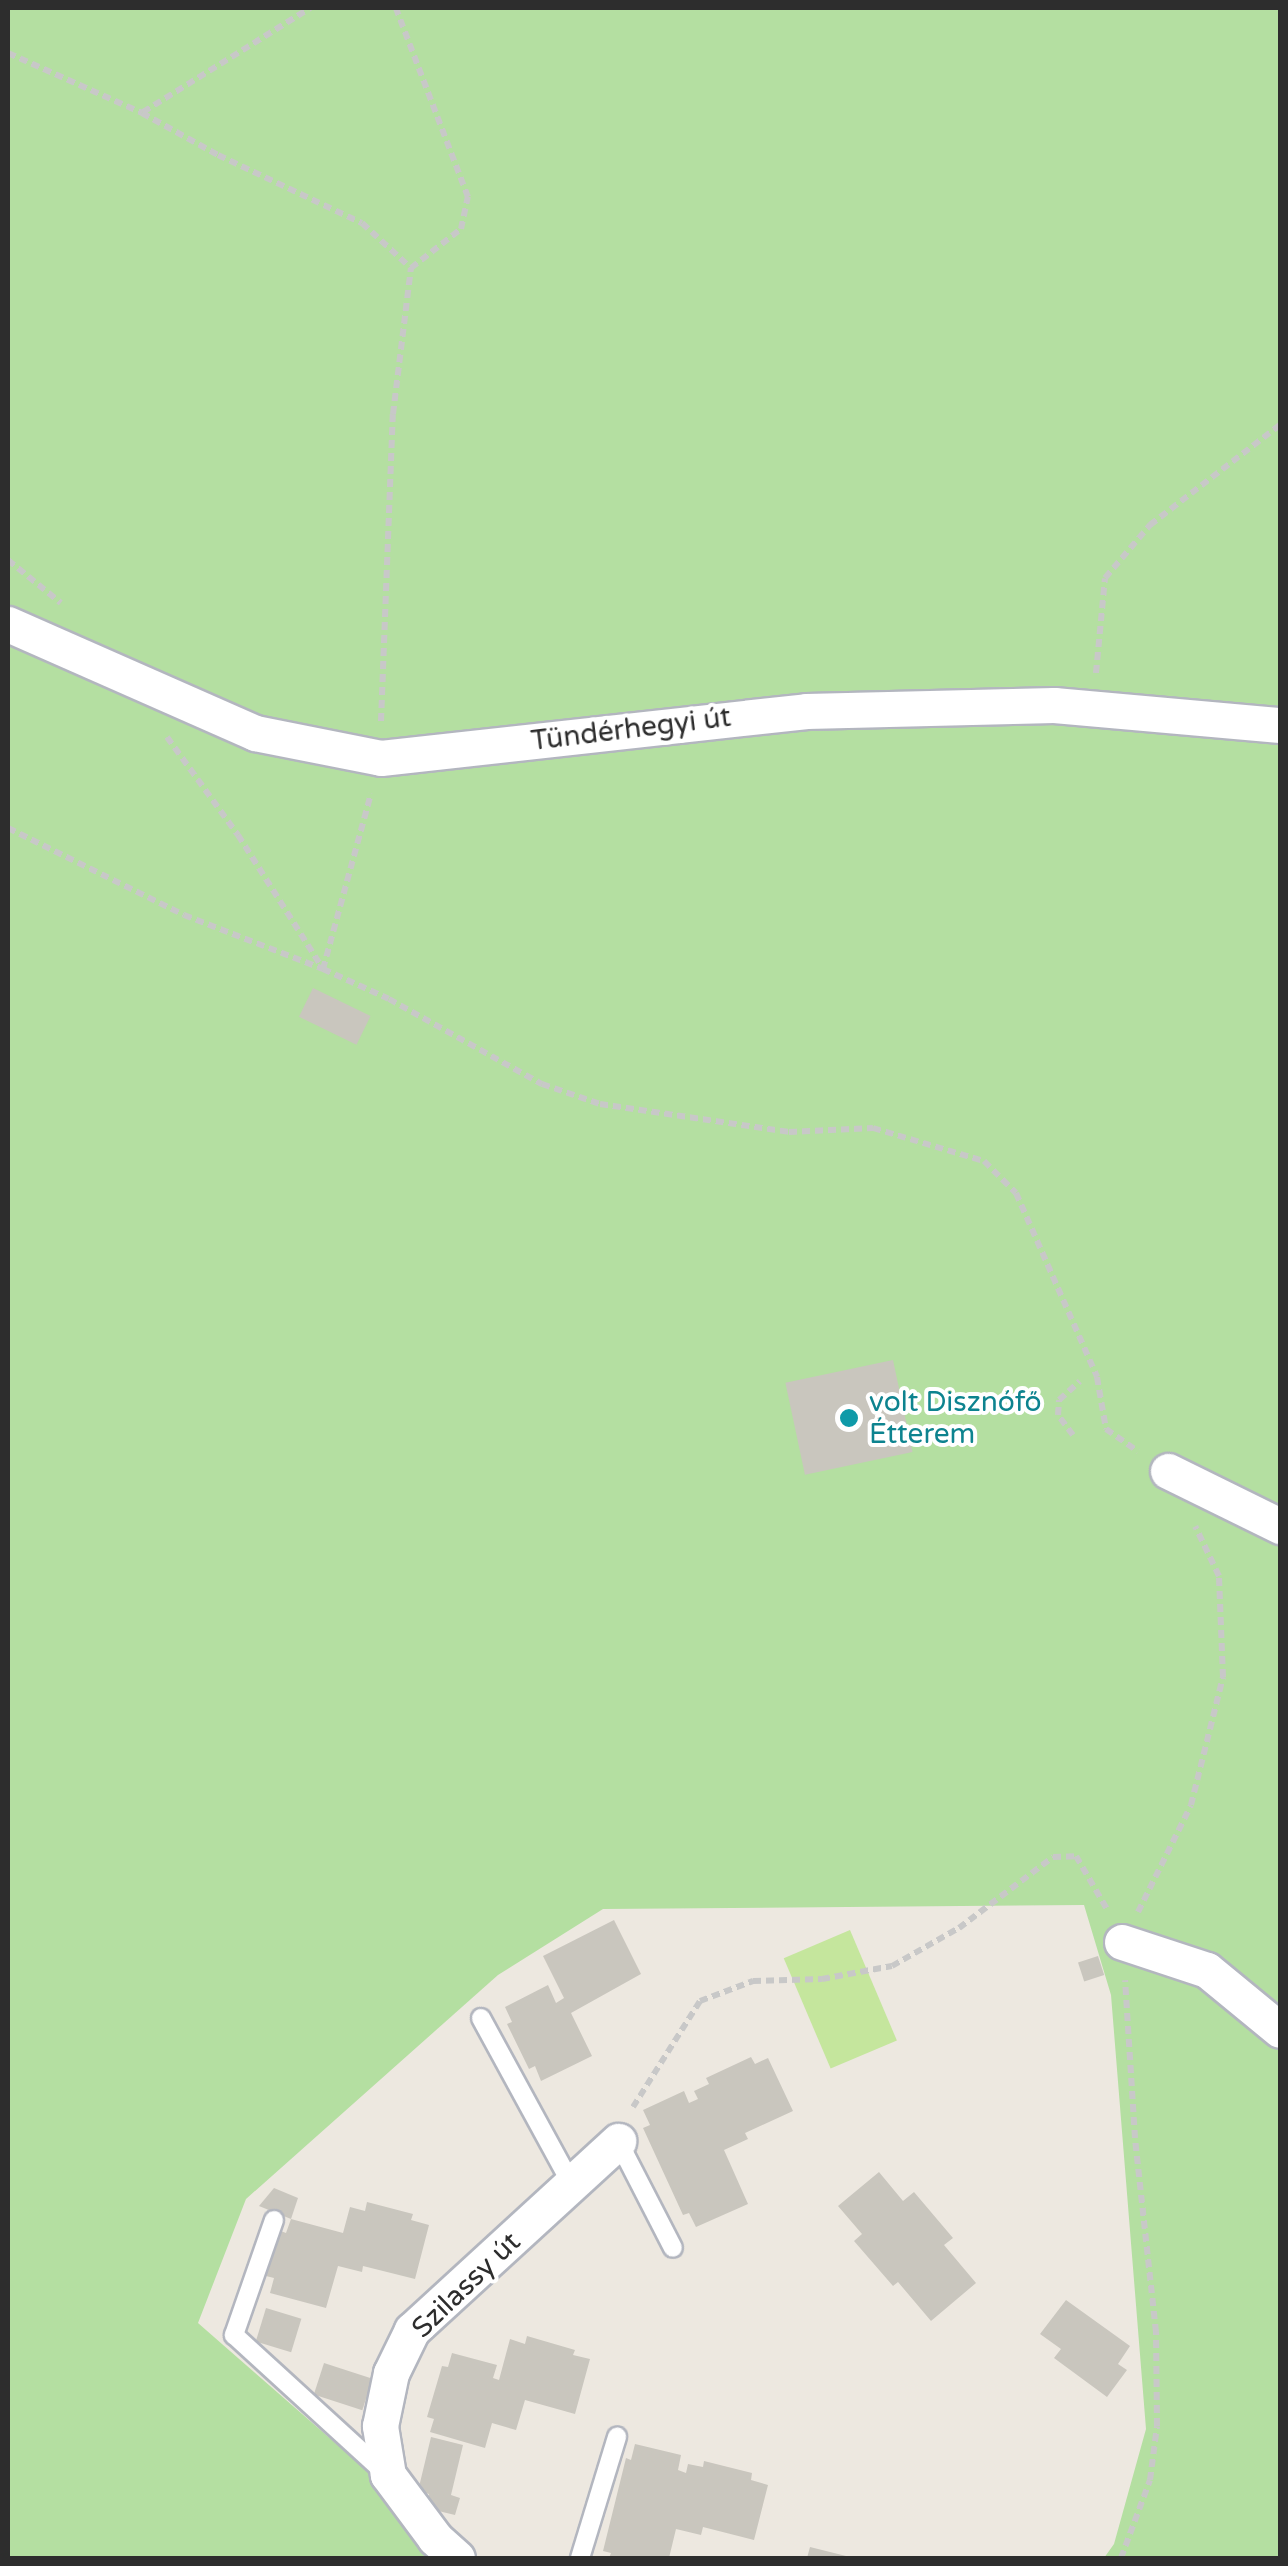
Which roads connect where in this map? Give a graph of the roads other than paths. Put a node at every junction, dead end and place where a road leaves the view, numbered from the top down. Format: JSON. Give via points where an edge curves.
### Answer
{"nodes":[{"id":1,"x":8,"y":624,"type":"edge"},
{"id":2,"x":1280,"y":725,"type":"edge"},
{"id":3,"x":1168,"y":1471,"type":"road end"},
{"id":4,"x":1280,"y":1526,"type":"edge"},
{"id":5,"x":1122,"y":1942,"type":"road end"},
{"id":6,"x":481,"y":2018,"type":"dead end"},
{"id":7,"x":1280,"y":2030,"type":"edge"},
{"id":8,"x":618,"y":2141,"type":"joint"},
{"id":9,"x":572,"y":2185,"type":"junction"},
{"id":10,"x":274,"y":2220,"type":"dead end"},
{"id":11,"x":672,"y":2248,"type":"dead end"},
{"id":12,"x":617,"y":2437,"type":"dead end"},
{"id":13,"x":388,"y":2475,"type":"junction"},
{"id":14,"x":458,"y":2558,"type":"edge"},
{"id":15,"x":580,"y":2558,"type":"edge"}],
"edges":[{"from":1,"to":2,"type":"street","name":"Tündérhegyi út","via":[[256,733],[381,758],[806,711],[1054,704]]},
{"from":3,"to":4,"type":"street"},
{"from":5,"to":7,"type":"street","via":[[1207,1970]]},
{"from":6,"to":9,"type":"lane"},
{"from":8,"to":9,"type":"street","name":"Szilassy út"},
{"from":8,"to":11,"type":"lane"},
{"from":9,"to":13,"type":"street","name":"Szilassy út","via":[[412,2330],[391,2372],[380,2426]]},
{"from":10,"to":13,"type":"lane","via":[[234,2335]]},
{"from":12,"to":15,"type":"lane"},
{"from":13,"to":14,"type":"street","name":"Szilassy út","via":[[434,2538]]}]}
